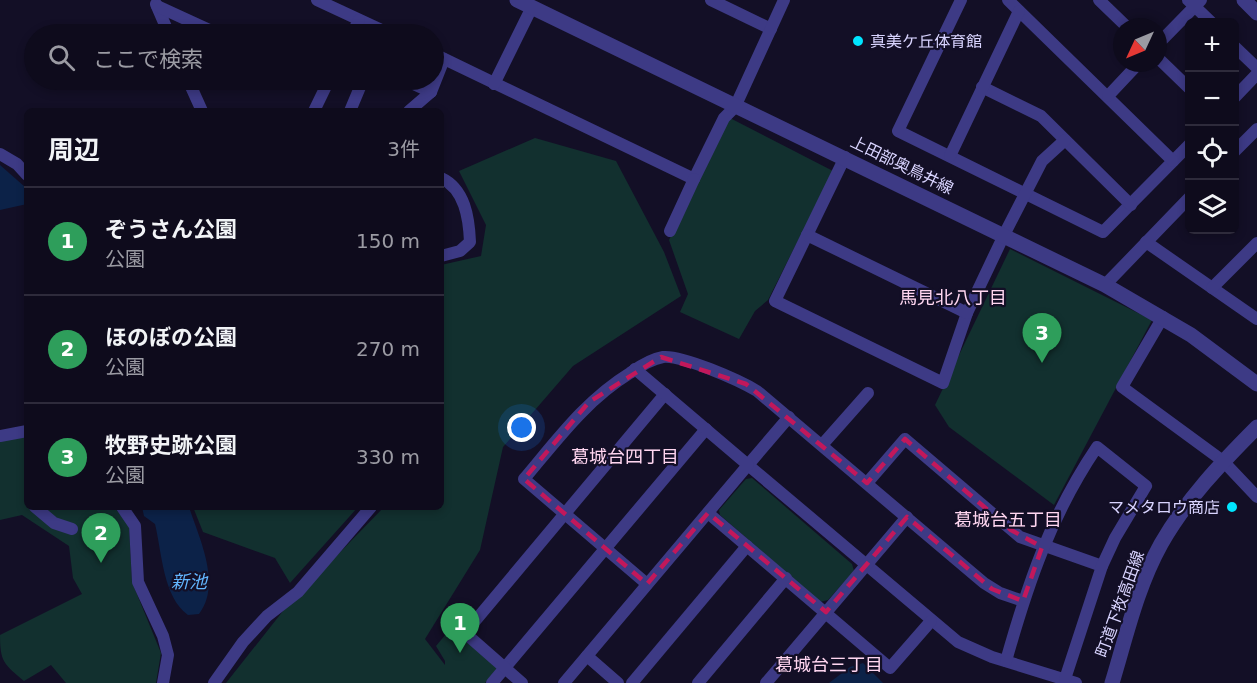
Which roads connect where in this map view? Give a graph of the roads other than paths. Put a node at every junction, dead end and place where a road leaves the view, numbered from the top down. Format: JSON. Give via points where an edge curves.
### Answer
{"nodes":[{"id":1,"x":318,"y":0,"type":"edge"},
{"id":2,"x":517,"y":0,"type":"edge"},
{"id":3,"x":711,"y":0,"type":"edge"},
{"id":4,"x":784,"y":0,"type":"edge"},
{"id":5,"x":961,"y":0,"type":"edge"},
{"id":6,"x":1008,"y":0,"type":"edge"},
{"id":7,"x":1099,"y":0,"type":"edge"},
{"id":8,"x":1244,"y":0,"type":"edge"},
{"id":9,"x":1195,"y":2,"type":"edge"},
{"id":10,"x":155,"y":3,"type":"edge"},
{"id":11,"x":532,"y":7,"type":"junction"},
{"id":12,"x":1019,"y":11,"type":"junction"},
{"id":13,"x":1257,"y":13,"type":"edge"},
{"id":14,"x":1117,"y":18,"type":"edge"},
{"id":15,"x":1208,"y":18,"type":"edge"},
{"id":16,"x":359,"y":20,"type":"junction"},
{"id":17,"x":164,"y":24,"type":"edge"},
{"id":18,"x":198,"y":24,"type":"edge"},
{"id":19,"x":357,"y":24,"type":"edge"},
{"id":20,"x":368,"y":24,"type":"edge"},
{"id":21,"x":771,"y":29,"type":"junction"},
{"id":22,"x":1167,"y":34,"type":"edge"},
{"id":23,"x":1239,"y":51,"type":"edge"},
{"id":24,"x":444,"y":59,"type":"edge"},
{"id":25,"x":1167,"y":67,"type":"edge"},
{"id":26,"x":1257,"y":68,"type":"edge"},
{"id":27,"x":1131,"y":72,"type":"edge"},
{"id":28,"x":1257,"y":74,"type":"edge"},
{"id":29,"x":495,"y":84,"type":"junction"},
{"id":30,"x":1185,"y":84,"type":"edge"},
{"id":31,"x":982,"y":87,"type":"junction"},
{"id":32,"x":192,"y":90,"type":"edge"},
{"id":33,"x":324,"y":90,"type":"edge"},
{"id":34,"x":359,"y":90,"type":"edge"},
{"id":35,"x":427,"y":90,"type":"edge"},
{"id":36,"x":431,"y":92,"type":"joint"},
{"id":37,"x":1239,"y":93,"type":"edge"},
{"id":38,"x":1108,"y":96,"type":"junction"},
{"id":39,"x":735,"y":107,"type":"junction"},
{"id":40,"x":200,"y":108,"type":"edge"},
{"id":41,"x":315,"y":108,"type":"edge"},
{"id":42,"x":351,"y":108,"type":"edge"},
{"id":43,"x":412,"y":108,"type":"edge"},
{"id":44,"x":1257,"y":129,"type":"edge"},
{"id":45,"x":1065,"y":140,"type":"junction"},
{"id":46,"x":1239,"y":147,"type":"edge"},
{"id":47,"x":1185,"y":149,"type":"edge"},
{"id":48,"x":0,"y":154,"type":"edge"},
{"id":49,"x":950,"y":156,"type":"junction"},
{"id":50,"x":845,"y":157,"type":"junction"},
{"id":51,"x":1173,"y":161,"type":"junction"},
{"id":52,"x":24,"y":172,"type":"edge"},
{"id":53,"x":694,"y":179,"type":"junction"},
{"id":54,"x":444,"y":180,"type":"edge"},
{"id":55,"x":1027,"y":193,"type":"junction"},
{"id":56,"x":1185,"y":203,"type":"edge"},
{"id":57,"x":1131,"y":205,"type":"junction"},
{"id":58,"x":670,"y":231,"type":"dead end"},
{"id":59,"x":807,"y":235,"type":"junction"},
{"id":60,"x":1004,"y":235,"type":"junction"},
{"id":61,"x":1146,"y":242,"type":"junction"},
{"id":62,"x":1257,"y":243,"type":"edge"},
{"id":63,"x":444,"y":255,"type":"edge"},
{"id":64,"x":1105,"y":285,"type":"junction"},
{"id":65,"x":1212,"y":288,"type":"junction"},
{"id":66,"x":967,"y":313,"type":"junction"},
{"id":67,"x":1163,"y":317,"type":"junction"},
{"id":68,"x":1257,"y":319,"type":"edge"},
{"id":69,"x":635,"y":369,"type":"junction"},
{"id":70,"x":1257,"y":384,"type":"edge"},
{"id":71,"x":868,"y":393,"type":"dead end"},
{"id":72,"x":665,"y":394,"type":"junction"},
{"id":73,"x":789,"y":417,"type":"junction"},
{"id":74,"x":1257,"y":427,"type":"edge"},
{"id":75,"x":706,"y":429,"type":"junction"},
{"id":76,"x":24,"y":432,"type":"edge"},
{"id":77,"x":0,"y":436,"type":"edge"},
{"id":78,"x":822,"y":445,"type":"junction"},
{"id":79,"x":1223,"y":461,"type":"junction"},
{"id":80,"x":748,"y":465,"type":"junction"},
{"id":81,"x":867,"y":483,"type":"junction"},
{"id":82,"x":1257,"y":497,"type":"edge"},
{"id":83,"x":39,"y":510,"type":"edge"},
{"id":84,"x":124,"y":510,"type":"edge"},
{"id":85,"x":368,"y":510,"type":"edge"},
{"id":86,"x":565,"y":513,"type":"junction"},
{"id":87,"x":708,"y":513,"type":"junction"},
{"id":88,"x":907,"y":517,"type":"junction"},
{"id":89,"x":72,"y":529,"type":"dead end"},
{"id":90,"x":747,"y":546,"type":"junction"},
{"id":91,"x":1042,"y":547,"type":"junction"},
{"id":92,"x":605,"y":548,"type":"junction"},
{"id":93,"x":866,"y":564,"type":"junction"},
{"id":94,"x":1102,"y":566,"type":"junction"},
{"id":95,"x":786,"y":578,"type":"junction"},
{"id":96,"x":647,"y":584,"type":"junction"},
{"id":97,"x":1023,"y":601,"type":"junction"},
{"id":98,"x":826,"y":612,"type":"junction"},
{"id":99,"x":931,"y":621,"type":"junction"},
{"id":100,"x":587,"y":656,"type":"junction"},
{"id":101,"x":1006,"y":661,"type":"junction"},
{"id":102,"x":504,"y":668,"type":"junction"},
{"id":103,"x":1071,"y":681,"type":"edge"},
{"id":104,"x":163,"y":683,"type":"edge"},
{"id":105,"x":214,"y":683,"type":"edge"},
{"id":106,"x":492,"y":683,"type":"edge"},
{"id":107,"x":522,"y":683,"type":"edge"},
{"id":108,"x":564,"y":683,"type":"edge"},
{"id":109,"x":618,"y":683,"type":"edge"},
{"id":110,"x":632,"y":683,"type":"edge"},
{"id":111,"x":698,"y":683,"type":"edge"},
{"id":112,"x":765,"y":683,"type":"edge"},
{"id":113,"x":1112,"y":683,"type":"edge"}],
"edges":[{"from":1,"to":16,"type":"street"},
{"from":2,"to":11,"type":"street","name":"上田部奥鳥井線"},
{"from":3,"to":21,"type":"street"},
{"from":4,"to":21,"type":"street"},
{"from":5,"to":49,"type":"street","via":[[898,131]]},
{"from":6,"to":12,"type":"street"},
{"from":7,"to":14,"type":"street"},
{"from":8,"to":13,"type":"street"},
{"from":9,"to":15,"type":"street"},
{"from":9,"to":22,"type":"street"},
{"from":10,"to":17,"type":"street"},
{"from":10,"to":18,"type":"street"},
{"from":11,"to":29,"type":"street"},
{"from":11,"to":39,"type":"street","name":"上田部奥鳥井線"},
{"from":12,"to":31,"type":"street"},
{"from":12,"to":38,"type":"street"},
{"from":16,"to":19,"type":"street"},
{"from":16,"to":20,"type":"street"},
{"from":21,"to":39,"type":"street"},
{"from":23,"to":26,"type":"street"},
{"from":24,"to":29,"type":"street"},
{"from":25,"to":30,"type":"street"},
{"from":27,"to":38,"type":"street"},
{"from":28,"to":37,"type":"street"},
{"from":29,"to":53,"type":"street"},
{"from":31,"to":45,"type":"street","via":[[1041,116]]},
{"from":31,"to":49,"type":"street"},
{"from":32,"to":40,"type":"street"},
{"from":33,"to":41,"type":"street"},
{"from":34,"to":42,"type":"street"},
{"from":35,"to":36,"type":"street"},
{"from":36,"to":43,"type":"street"},
{"from":38,"to":51,"type":"street"},
{"from":39,"to":50,"type":"street","name":"上田部奥鳥井線"},
{"from":39,"to":53,"type":"street","via":[[724,118]]},
{"from":44,"to":46,"type":"street"},
{"from":45,"to":55,"type":"street","via":[[1042,161]]},
{"from":45,"to":57,"type":"street"},
{"from":47,"to":51,"type":"street"},
{"from":48,"to":52,"type":"street"},
{"from":49,"to":55,"type":"street"},
{"from":50,"to":59,"type":"street"},
{"from":50,"to":60,"type":"street","name":"上田部奥鳥井線"},
{"from":51,"to":57,"type":"street"},
{"from":53,"to":58,"type":"street"},
{"from":54,"to":63,"type":"street","via":[[463,200],[470,242],[460,251]]},
{"from":55,"to":57,"type":"street","via":[[1103,232]]},
{"from":55,"to":60,"type":"street"},
{"from":56,"to":61,"type":"street"},
{"from":59,"to":66,"type":"street"},
{"from":59,"to":66,"type":"street","via":[[775,301],[943,383]]},
{"from":60,"to":64,"type":"street","name":"上田部奥鳥井線"},
{"from":60,"to":66,"type":"street"},
{"from":61,"to":64,"type":"street"},
{"from":61,"to":65,"type":"street"},
{"from":62,"to":65,"type":"street"},
{"from":64,"to":67,"type":"street","name":"上田部奥鳥井線"},
{"from":65,"to":68,"type":"street"},
{"from":67,"to":70,"type":"street","name":"上田部奥鳥井線"},
{"from":67,"to":79,"type":"street","via":[[1122,387]]},
{"from":69,"to":72,"type":"street"},
{"from":69,"to":73,"type":"street","via":[[661,357],[678,359],[746,384]]},
{"from":69,"to":86,"type":"street","via":[[589,402],[524,479]]},
{"from":71,"to":78,"type":"street"},
{"from":72,"to":75,"type":"street"},
{"from":72,"to":86,"type":"street"},
{"from":73,"to":78,"type":"street"},
{"from":73,"to":80,"type":"street"},
{"from":74,"to":79,"type":"street","name":"町道下牧高田線"},
{"from":75,"to":80,"type":"street"},
{"from":75,"to":92,"type":"street"},
{"from":76,"to":77,"type":"street"},
{"from":78,"to":81,"type":"street"},
{"from":79,"to":82,"type":"street"},
{"from":79,"to":113,"type":"street","name":"町道下牧高田線","via":[[1184,508],[1161,544],[1137,601]]},
{"from":80,"to":87,"type":"street"},
{"from":80,"to":93,"type":"street"},
{"from":81,"to":88,"type":"street"},
{"from":81,"to":91,"type":"street","via":[[905,439],[1011,530]]},
{"from":83,"to":89,"type":"street","via":[[54,523]]},
{"from":84,"to":104,"type":"street","via":[[135,526],[138,582],[168,655]]},
{"from":85,"to":105,"type":"street","via":[[298,592],[267,616],[243,642]]},
{"from":86,"to":92,"type":"street"},
{"from":86,"to":102,"type":"street","via":[[465,633]]},
{"from":87,"to":90,"type":"street"},
{"from":87,"to":96,"type":"street"},
{"from":88,"to":93,"type":"street"},
{"from":88,"to":97,"type":"street","via":[[992,589]]},
{"from":90,"to":95,"type":"street"},
{"from":90,"to":110,"type":"street"},
{"from":91,"to":94,"type":"street"},
{"from":91,"to":94,"type":"street","via":[[1069,490],[1096,447],[1146,486]]},
{"from":91,"to":97,"type":"street"},
{"from":92,"to":96,"type":"street"},
{"from":92,"to":102,"type":"street"},
{"from":93,"to":98,"type":"street"},
{"from":93,"to":99,"type":"street"},
{"from":94,"to":103,"type":"street"},
{"from":95,"to":98,"type":"street"},
{"from":95,"to":111,"type":"street"},
{"from":96,"to":100,"type":"street"},
{"from":97,"to":101,"type":"street"},
{"from":98,"to":99,"type":"street","via":[[890,668]]},
{"from":98,"to":112,"type":"street"},
{"from":99,"to":101,"type":"street","via":[[969,648]]},
{"from":100,"to":108,"type":"street"},
{"from":100,"to":109,"type":"street"},
{"from":101,"to":103,"type":"street"},
{"from":102,"to":106,"type":"street"},
{"from":102,"to":107,"type":"street"}]}
